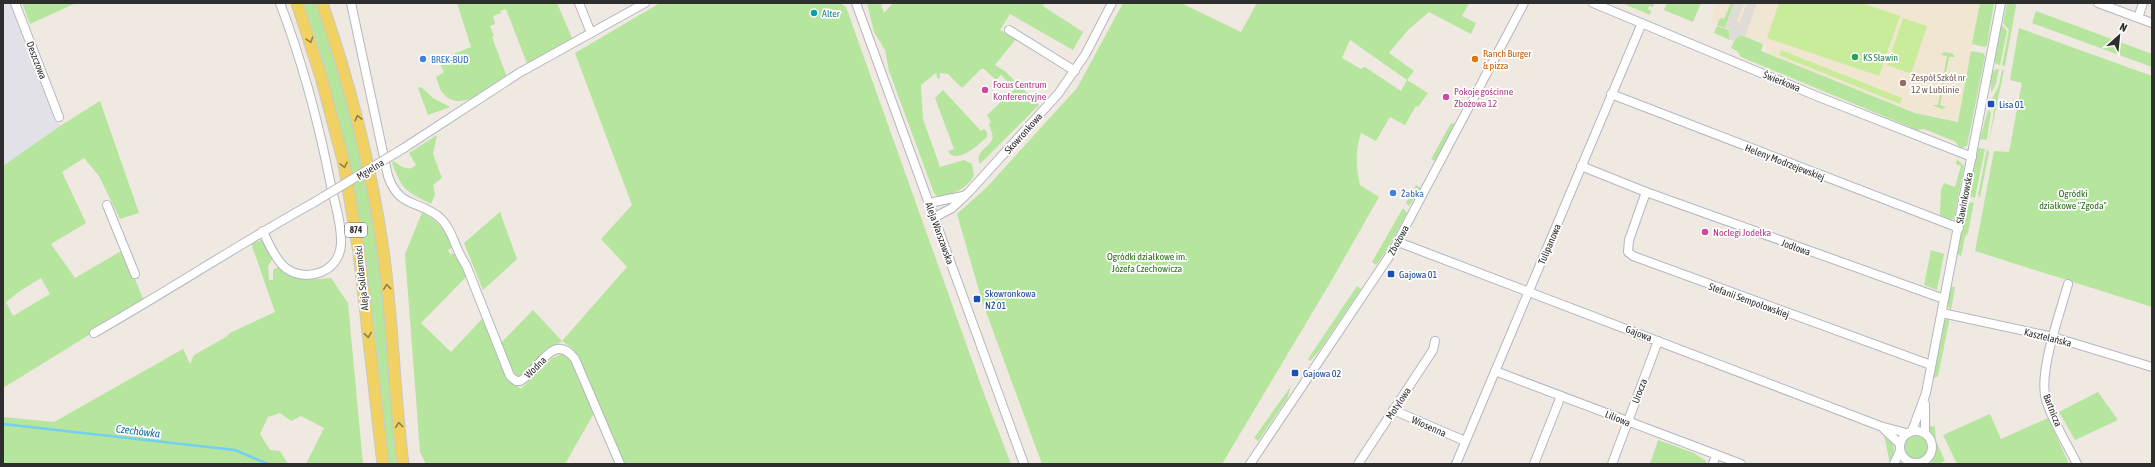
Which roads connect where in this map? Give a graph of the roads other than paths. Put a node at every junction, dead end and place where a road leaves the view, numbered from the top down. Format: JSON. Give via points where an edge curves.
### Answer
{"nodes":[{"id":1,"x":16,"y":3,"type":"edge"},
{"id":2,"x":280,"y":3,"type":"edge"},
{"id":3,"x":297,"y":3,"type":"edge"},
{"id":4,"x":322,"y":3,"type":"edge"},
{"id":5,"x":351,"y":3,"type":"edge"},
{"id":6,"x":580,"y":3,"type":"edge"},
{"id":7,"x":645,"y":3,"type":"edge"},
{"id":8,"x":856,"y":3,"type":"edge"},
{"id":9,"x":1112,"y":3,"type":"edge"},
{"id":10,"x":1524,"y":3,"type":"edge"},
{"id":11,"x":1593,"y":3,"type":"edge"},
{"id":12,"x":2001,"y":3,"type":"edge"},
{"id":13,"x":2098,"y":3,"type":"edge"},
{"id":14,"x":2143,"y":3,"type":"edge"},
{"id":15,"x":2138,"y":18,"type":"junction"},
{"id":16,"x":1642,"y":23,"type":"junction"},
{"id":17,"x":2152,"y":23,"type":"edge"},
{"id":18,"x":1009,"y":30,"type":"dead end"},
{"id":19,"x":591,"y":33,"type":"junction"},
{"id":20,"x":1075,"y":71,"type":"junction"},
{"id":21,"x":1611,"y":94,"type":"junction"},
{"id":22,"x":59,"y":117,"type":"dead end"},
{"id":23,"x":1972,"y":157,"type":"junction"},
{"id":24,"x":1582,"y":166,"type":"junction"},
{"id":25,"x":1646,"y":192,"type":"junction"},
{"id":26,"x":964,"y":196,"type":"junction"},
{"id":27,"x":929,"y":203,"type":"junction"},
{"id":28,"x":108,"y":205,"type":"dead end"},
{"id":29,"x":935,"y":218,"type":"junction"},
{"id":30,"x":1958,"y":228,"type":"junction"},
{"id":31,"x":263,"y":231,"type":"junction"},
{"id":32,"x":1398,"y":242,"type":"junction"},
{"id":33,"x":135,"y":274,"type":"dead end"},
{"id":34,"x":2068,"y":284,"type":"dead end"},
{"id":35,"x":1528,"y":292,"type":"junction"},
{"id":36,"x":1944,"y":299,"type":"junction"},
{"id":37,"x":1942,"y":313,"type":"junction"},
{"id":38,"x":94,"y":333,"type":"dead end"},
{"id":39,"x":2053,"y":337,"type":"junction"},
{"id":40,"x":1435,"y":341,"type":"dead end"},
{"id":41,"x":1658,"y":341,"type":"junction"},
{"id":42,"x":1931,"y":365,"type":"junction"},
{"id":43,"x":2152,"y":367,"type":"edge"},
{"id":44,"x":1495,"y":371,"type":"junction"},
{"id":45,"x":1926,"y":393,"type":"junction"},
{"id":46,"x":1561,"y":396,"type":"junction"},
{"id":47,"x":1393,"y":410,"type":"junction"},
{"id":48,"x":1627,"y":421,"type":"junction"},
{"id":49,"x":1880,"y":426,"type":"junction"},
{"id":50,"x":1909,"y":432,"type":"junction"},
{"id":51,"x":1925,"y":433,"type":"junction"},
{"id":52,"x":1465,"y":442,"type":"junction"},
{"id":53,"x":1900,"y":447,"type":"junction"},
{"id":54,"x":1716,"y":455,"type":"junction"},
{"id":55,"x":1928,"y":461,"type":"edge"},
{"id":56,"x":1906,"y":463,"type":"edge"},
{"id":57,"x":383,"y":464,"type":"edge"},
{"id":58,"x":403,"y":464,"type":"edge"},
{"id":59,"x":620,"y":464,"type":"edge"},
{"id":60,"x":1024,"y":464,"type":"edge"},
{"id":61,"x":1250,"y":464,"type":"edge"},
{"id":62,"x":1358,"y":464,"type":"edge"},
{"id":63,"x":1456,"y":464,"type":"edge"},
{"id":64,"x":1534,"y":464,"type":"edge"},
{"id":65,"x":1612,"y":464,"type":"edge"},
{"id":66,"x":1713,"y":464,"type":"edge"},
{"id":67,"x":1741,"y":464,"type":"edge"},
{"id":68,"x":1894,"y":464,"type":"edge"},
{"id":69,"x":1917,"y":464,"type":"edge"},
{"id":70,"x":2077,"y":464,"type":"edge"}],
"edges":[{"from":1,"to":22,"type":"street","name":"Deszczowa"},
{"from":2,"to":31,"type":"street","via":[[317,118],[336,206],[341,236],[340,252],[333,263],[320,273],[299,275],[280,262]]},
{"from":3,"to":57,"type":"main road","name":"Aleja Solidarności","number":"874","one_way":true,"via":[[321,77],[344,164],[359,253]]},
{"from":58,"to":4,"type":"main road","number":"874","one_way":true,"via":[[385,272],[375,198],[354,101]]},
{"from":5,"to":59,"type":"street","name":"Wodna","via":[[391,183],[398,195],[440,218],[448,228],[466,265],[510,376],[520,381],[550,352],[563,349],[575,359]]},
{"from":6,"to":19,"type":"street"},
{"from":7,"to":19,"type":"street","name":"Mgielna"},
{"from":8,"to":27,"type":"street","name":"Aleja Warszawska"},
{"from":9,"to":20,"type":"street","name":"Skowronkowa"},
{"from":10,"to":32,"type":"street","name":"Zbożowa"},
{"from":11,"to":16,"type":"street","name":"Świerkowa"},
{"from":12,"to":23,"type":"street","name":"Sławinkowska"},
{"from":13,"to":15,"type":"street"},
{"from":14,"to":15,"type":"street"},
{"from":15,"to":17,"type":"street"},
{"from":16,"to":21,"type":"street","name":"Tulipanowa"},
{"from":16,"to":23,"type":"street","name":"Świerkowa"},
{"from":18,"to":20,"type":"street"},
{"from":19,"to":31,"type":"street","name":"Mgielna","bridge":true,"via":[[519,74],[404,148]]},
{"from":20,"to":26,"type":"street","name":"Skowronkowa","via":[[1058,94]]},
{"from":21,"to":24,"type":"street","name":"Tulipanowa"},
{"from":21,"to":30,"type":"street","name":"Heleny Modrzejewskiej"},
{"from":23,"to":30,"type":"street","name":"Sławinkowska"},
{"from":24,"to":25,"type":"street","name":"Jodłowa"},
{"from":24,"to":35,"type":"street","name":"Tulipanowa"},
{"from":25,"to":36,"type":"street","name":"Jodłowa"},
{"from":25,"to":42,"type":"street","name":"Stefanii Sempołowskiej","via":[[1629,240],[1628,252],[1633,256]]},
{"from":26,"to":27,"type":"street"},
{"from":26,"to":29,"type":"street","name":"Skowronkowa"},
{"from":27,"to":29,"type":"street","name":"Aleja Warszawska"},
{"from":28,"to":33,"type":"street"},
{"from":29,"to":60,"type":"street","name":"Aleja Warszawska"},
{"from":30,"to":36,"type":"street","name":"Sławinkowska"},
{"from":31,"to":38,"type":"street","name":"Mgielna","via":[[160,296]]},
{"from":32,"to":35,"type":"street","name":"Gajowa"},
{"from":32,"to":61,"type":"street","name":"Zbożowa","via":[[1368,291]]},
{"from":34,"to":39,"type":"street","name":"Bartnicza"},
{"from":35,"to":41,"type":"street","name":"Gajowa"},
{"from":35,"to":44,"type":"street","name":"Tulipanowa"},
{"from":36,"to":37,"type":"street","name":"Sławinkowska"},
{"from":37,"to":39,"type":"street","name":"Kasztelańska"},
{"from":37,"to":42,"type":"street","name":"Sławinkowska"},
{"from":39,"to":43,"type":"street","name":"Kasztelańska"},
{"from":39,"to":70,"type":"street","name":"Bartnicza","via":[[2045,374],[2045,393]]},
{"from":40,"to":47,"type":"street","name":"Motylowa","via":[[1433,350]]},
{"from":41,"to":48,"type":"street","name":"Urocza"},
{"from":41,"to":49,"type":"street","name":"Gajowa"},
{"from":42,"to":45,"type":"street","name":"Sławinkowska"},
{"from":44,"to":46,"type":"street","name":"Liliowa"},
{"from":44,"to":52,"type":"street","name":"Tulipanowa"},
{"from":45,"to":50,"type":"street","name":"Sławinkowska"},
{"from":45,"to":51,"type":"street","name":"Sławinkowska"},
{"from":46,"to":48,"type":"street","name":"Liliowa"},
{"from":46,"to":64,"type":"street"},
{"from":47,"to":52,"type":"street","name":"Wiosenna"},
{"from":47,"to":62,"type":"street","name":"Motylowa"},
{"from":48,"to":54,"type":"street","name":"Liliowa"},
{"from":48,"to":65,"type":"street","name":"Urocza"},
{"from":49,"to":50,"type":"street","name":"Gajowa"},
{"from":49,"to":53,"type":"street","name":"Gajowa"},
{"from":50,"to":51,"type":"street"},
{"from":50,"to":53,"type":"street"},
{"from":51,"to":55,"type":"street","via":[[1932,444]]},
{"from":52,"to":63,"type":"street","name":"Tulipanowa"},
{"from":53,"to":56,"type":"street"},
{"from":53,"to":68,"type":"street"},
{"from":54,"to":66,"type":"street"},
{"from":54,"to":67,"type":"street","name":"Liliowa"},
{"from":55,"to":69,"type":"street"},
{"from":56,"to":69,"type":"street"}]}
